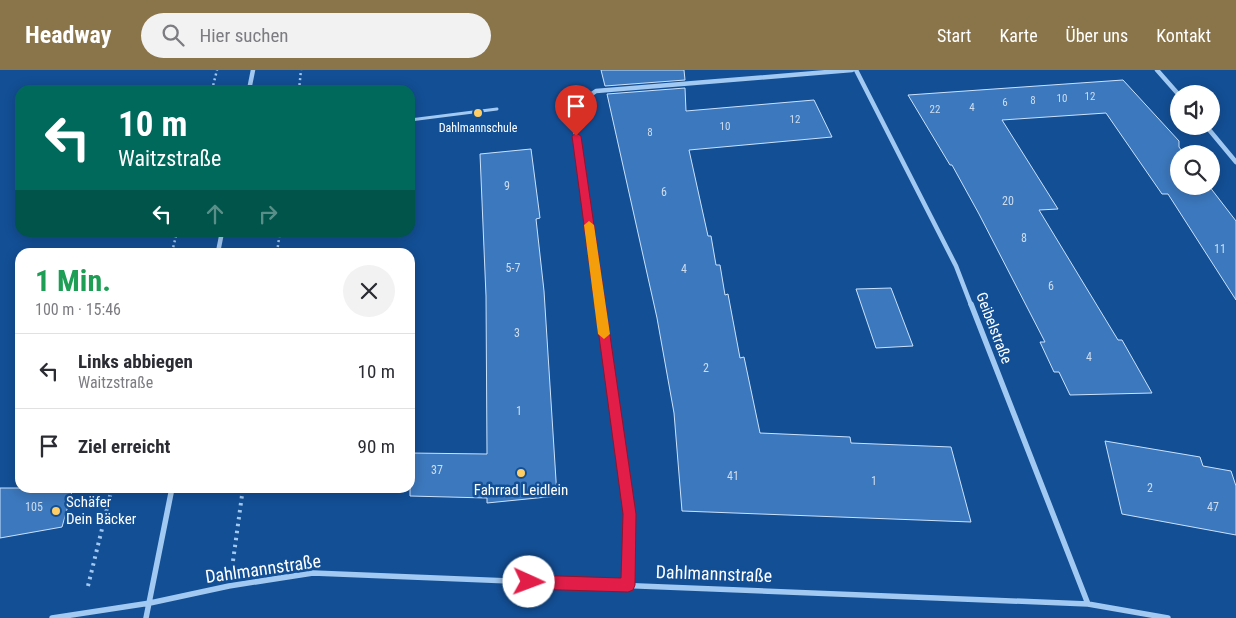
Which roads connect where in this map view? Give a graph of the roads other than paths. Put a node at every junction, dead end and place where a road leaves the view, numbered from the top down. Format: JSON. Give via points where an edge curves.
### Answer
{"nodes":[{"id":1,"x":253,"y":70,"type":"edge"},
{"id":2,"x":852,"y":70,"type":"edge"},
{"id":3,"x":856,"y":70,"type":"edge"},
{"id":4,"x":1157,"y":70,"type":"edge"},
{"id":5,"x":249,"y":85,"type":"edge"},
{"id":6,"x":1170,"y":85,"type":"edge"},
{"id":7,"x":497,"y":109,"type":"dead end"},
{"id":8,"x":415,"y":119,"type":"edge"},
{"id":9,"x":1214,"y":135,"type":"edge"},
{"id":10,"x":1236,"y":162,"type":"edge"},
{"id":11,"x":171,"y":493,"type":"edge"},
{"id":12,"x":628,"y":585,"type":"junction"},
{"id":13,"x":150,"y":603,"type":"junction"},
{"id":14,"x":1088,"y":604,"type":"junction"},
{"id":15,"x":52,"y":618,"type":"edge"},
{"id":16,"x":146,"y":618,"type":"edge"},
{"id":17,"x":1168,"y":618,"type":"edge"}],
"edges":[{"from":1,"to":5,"type":"street"},
{"from":2,"to":12,"type":"street","via":[[596,91],[572,108],[629,514]]},
{"from":3,"to":14,"type":"street","name":"Geibelstraße","via":[[956,266]]},
{"from":4,"to":6,"type":"street"},
{"from":7,"to":8,"type":"lane"},
{"from":9,"to":10,"type":"street"},
{"from":11,"to":13,"type":"street"},
{"from":12,"to":13,"type":"street","name":"Dahlmannstraße","via":[[313,573]]},
{"from":12,"to":14,"type":"street","name":"Dahlmannstraße"},
{"from":13,"to":15,"type":"street","name":"Dahlmannstraße"},
{"from":13,"to":16,"type":"street"},
{"from":14,"to":17,"type":"street","name":"Dahlmannstraße"}]}
